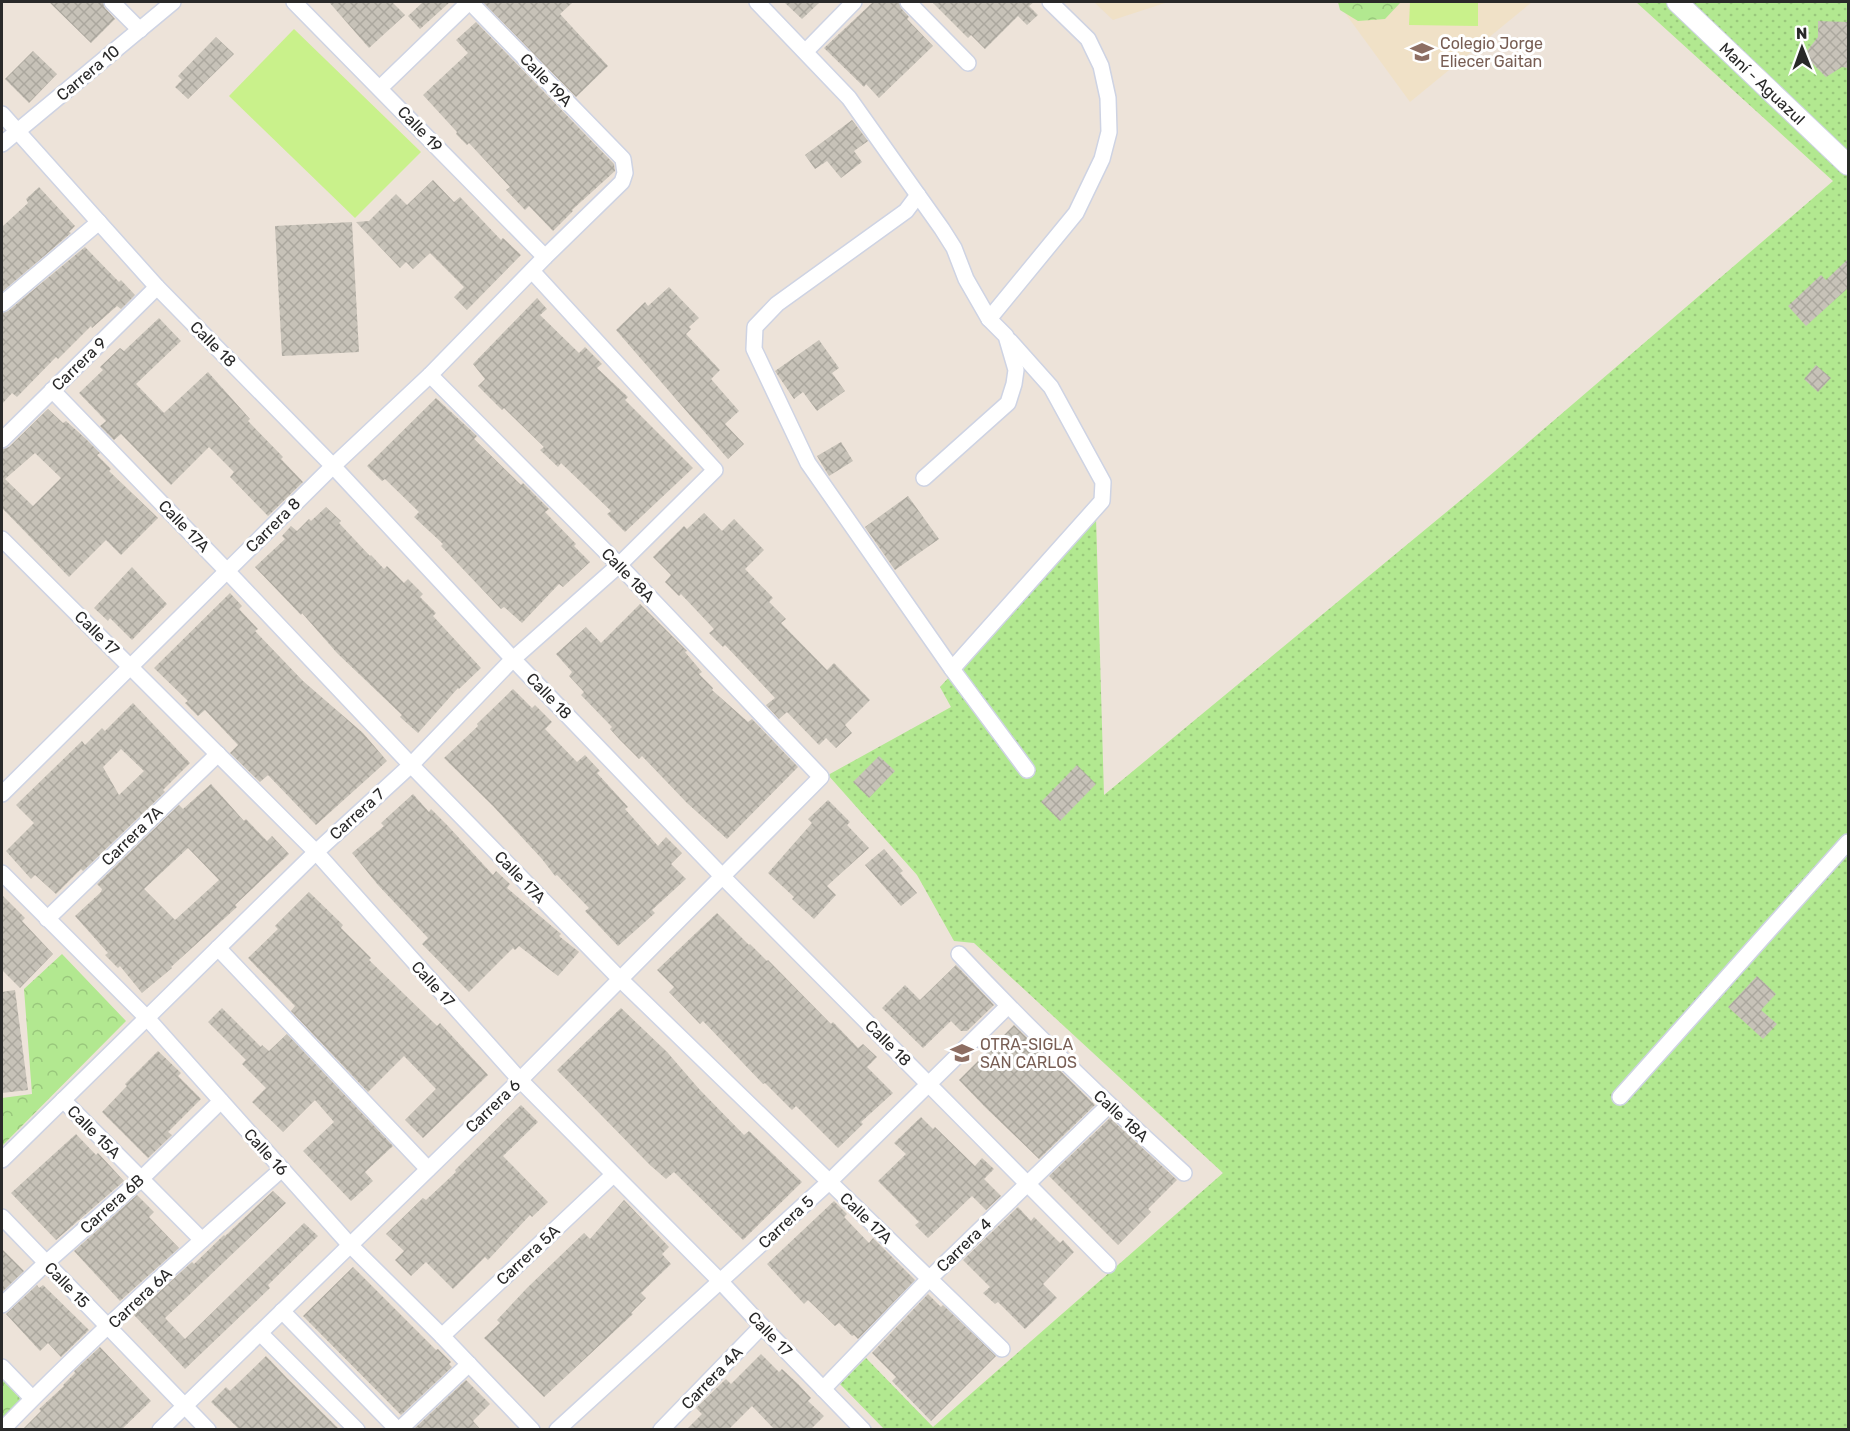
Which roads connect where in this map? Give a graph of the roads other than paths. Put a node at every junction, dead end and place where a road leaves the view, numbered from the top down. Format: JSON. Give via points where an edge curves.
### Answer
{"nodes":[{"id":1,"x":112,"y":2,"type":"edge"},
{"id":2,"x":173,"y":2,"type":"edge"},
{"id":3,"x":294,"y":2,"type":"edge"},
{"id":4,"x":470,"y":2,"type":"edge"},
{"id":5,"x":757,"y":2,"type":"edge"},
{"id":6,"x":854,"y":2,"type":"edge"},
{"id":7,"x":908,"y":2,"type":"edge"},
{"id":8,"x":1050,"y":2,"type":"edge"},
{"id":9,"x":1677,"y":2,"type":"edge"},
{"id":10,"x":140,"y":30,"type":"junction"},
{"id":11,"x":806,"y":51,"type":"junction"},
{"id":12,"x":968,"y":63,"type":"dead end"},
{"id":13,"x":380,"y":88,"type":"junction"},
{"id":14,"x":2,"y":114,"type":"edge"},
{"id":15,"x":16,"y":132,"type":"junction"},
{"id":16,"x":2,"y":144,"type":"edge"},
{"id":17,"x":623,"y":159,"type":"joint"},
{"id":18,"x":1848,"y":165,"type":"edge"},
{"id":19,"x":918,"y":195,"type":"junction"},
{"id":20,"x":99,"y":222,"type":"junction"},
{"id":21,"x":545,"y":257,"type":"junction"},
{"id":22,"x":532,"y":271,"type":"junction"},
{"id":23,"x":157,"y":287,"type":"junction"},
{"id":24,"x":2,"y":304,"type":"edge"},
{"id":25,"x":989,"y":319,"type":"junction"},
{"id":26,"x":1006,"y":336,"type":"junction"},
{"id":27,"x":430,"y":375,"type":"junction"},
{"id":28,"x":52,"y":390,"type":"junction"},
{"id":29,"x":2,"y":440,"type":"edge"},
{"id":30,"x":333,"y":466,"type":"junction"},
{"id":31,"x":924,"y":478,"type":"dead end"},
{"id":32,"x":2,"y":539,"type":"edge"},
{"id":33,"x":619,"y":566,"type":"junction"},
{"id":34,"x":227,"y":571,"type":"junction"},
{"id":35,"x":513,"y":659,"type":"junction"},
{"id":36,"x":130,"y":667,"type":"junction"},
{"id":37,"x":952,"y":669,"type":"junction"},
{"id":38,"x":218,"y":754,"type":"junction"},
{"id":39,"x":411,"y":765,"type":"junction"},
{"id":40,"x":1028,"y":770,"type":"dead end"},
{"id":41,"x":821,"y":777,"type":"joint"},
{"id":42,"x":2,"y":794,"type":"edge"},
{"id":43,"x":1848,"y":842,"type":"edge"},
{"id":44,"x":316,"y":852,"type":"junction"},
{"id":45,"x":2,"y":873,"type":"edge"},
{"id":46,"x":722,"y":876,"type":"junction"},
{"id":47,"x":47,"y":919,"type":"junction"},
{"id":48,"x":218,"y":948,"type":"junction"},
{"id":49,"x":959,"y":954,"type":"dead end"},
{"id":50,"x":620,"y":979,"type":"junction"},
{"id":51,"x":1008,"y":1006,"type":"junction"},
{"id":52,"x":147,"y":1018,"type":"junction"},
{"id":53,"x":520,"y":1080,"type":"junction"},
{"id":54,"x":930,"y":1085,"type":"junction"},
{"id":55,"x":1620,"y":1097,"type":"dead end"},
{"id":56,"x":63,"y":1100,"type":"junction"},
{"id":57,"x":221,"y":1101,"type":"junction"},
{"id":58,"x":1109,"y":1105,"type":"junction"},
{"id":59,"x":2,"y":1160,"type":"edge"},
{"id":60,"x":282,"y":1169,"type":"junction"},
{"id":61,"x":428,"y":1169,"type":"junction"},
{"id":62,"x":1184,"y":1173,"type":"dead end"},
{"id":63,"x":613,"y":1174,"type":"junction"},
{"id":64,"x":141,"y":1179,"type":"junction"},
{"id":65,"x":829,"y":1182,"type":"junction"},
{"id":66,"x":1028,"y":1184,"type":"junction"},
{"id":67,"x":2,"y":1217,"type":"edge"},
{"id":68,"x":202,"y":1240,"type":"junction"},
{"id":69,"x":349,"y":1244,"type":"junction"},
{"id":70,"x":46,"y":1263,"type":"junction"},
{"id":71,"x":1108,"y":1265,"type":"dead end"},
{"id":72,"x":928,"y":1280,"type":"junction"},
{"id":73,"x":721,"y":1282,"type":"junction"},
{"id":74,"x":2,"y":1305,"type":"edge"},
{"id":75,"x":282,"y":1311,"type":"junction"},
{"id":76,"x":762,"y":1326,"type":"junction"},
{"id":77,"x":109,"y":1327,"type":"junction"},
{"id":78,"x":260,"y":1333,"type":"junction"},
{"id":79,"x":442,"y":1336,"type":"junction"},
{"id":80,"x":1002,"y":1349,"type":"dead end"},
{"id":81,"x":469,"y":1364,"type":"junction"},
{"id":82,"x":2,"y":1367,"type":"edge"},
{"id":83,"x":823,"y":1389,"type":"junction"},
{"id":84,"x":32,"y":1398,"type":"junction"},
{"id":85,"x":184,"y":1405,"type":"junction"},
{"id":86,"x":852,"y":1426,"type":"edge"},
{"id":87,"x":2,"y":1430,"type":"edge"},
{"id":88,"x":160,"y":1430,"type":"edge"},
{"id":89,"x":208,"y":1430,"type":"edge"},
{"id":90,"x":357,"y":1430,"type":"edge"},
{"id":91,"x":398,"y":1430,"type":"edge"},
{"id":92,"x":532,"y":1430,"type":"edge"},
{"id":93,"x":557,"y":1430,"type":"edge"},
{"id":94,"x":662,"y":1430,"type":"edge"}],
"edges":[{"from":1,"to":10,"type":"street"},
{"from":2,"to":10,"type":"street","name":"Carrera 10"},
{"from":3,"to":13,"type":"street","name":"Calle 19"},
{"from":4,"to":13,"type":"street"},
{"from":4,"to":17,"type":"street","name":"Calle 19A"},
{"from":5,"to":11,"type":"street"},
{"from":6,"to":11,"type":"street"},
{"from":7,"to":12,"type":"street"},
{"from":8,"to":25,"type":"street","via":[[1088,39],[1101,66],[1108,98],[1109,132],[1102,159],[1076,213]]},
{"from":9,"to":18,"type":"street","name":"Maní - Aguazul"},
{"from":10,"to":15,"type":"street","name":"Carrera 10"},
{"from":11,"to":19,"type":"street","via":[[849,98]]},
{"from":13,"to":21,"type":"street","name":"Calle 19"},
{"from":14,"to":15,"type":"street","name":"Calle 18"},
{"from":15,"to":16,"type":"street","name":"Carrera 10"},
{"from":15,"to":20,"type":"street","name":"Calle 18"},
{"from":17,"to":21,"type":"street","name":"Carrera 8","via":[[622,182]]},
{"from":19,"to":25,"type":"street","via":[[948,238]]},
{"from":19,"to":37,"type":"street","via":[[906,211],[777,304],[755,327],[754,349],[808,464]]},
{"from":20,"to":23,"type":"street","name":"Calle 18"},
{"from":20,"to":24,"type":"street"},
{"from":21,"to":22,"type":"street","name":"Carrera 8"},
{"from":22,"to":27,"type":"street","name":"Carrera 8"},
{"from":22,"to":33,"type":"street","name":"Carrera 7","via":[[715,470]]},
{"from":23,"to":28,"type":"street","name":"Carrera 9"},
{"from":23,"to":30,"type":"street","name":"Calle 18"},
{"from":25,"to":26,"type":"street"},
{"from":26,"to":31,"type":"street","via":[[1016,370],[1008,403]]},
{"from":26,"to":37,"type":"street","via":[[1051,387],[1103,482],[1102,501]]},
{"from":27,"to":30,"type":"street","name":"Carrera 8"},
{"from":27,"to":33,"type":"street","name":"Calle 18A"},
{"from":28,"to":29,"type":"street","name":"Carrera 9"},
{"from":28,"to":34,"type":"street","name":"Calle 17A"},
{"from":30,"to":34,"type":"street","name":"Carrera 8"},
{"from":30,"to":35,"type":"street","name":"Calle 18"},
{"from":32,"to":36,"type":"street","name":"Calle 17"},
{"from":33,"to":35,"type":"street","name":"Carrera 7"},
{"from":33,"to":41,"type":"street","name":"Calle 18A"},
{"from":34,"to":36,"type":"street","name":"Carrera 8"},
{"from":34,"to":39,"type":"street","name":"Calle 17A"},
{"from":35,"to":39,"type":"street","name":"Carrera 7"},
{"from":35,"to":46,"type":"street","name":"Calle 18"},
{"from":36,"to":38,"type":"street","name":"Calle 17"},
{"from":36,"to":42,"type":"street","name":"Carrera 8"},
{"from":37,"to":40,"type":"street"},
{"from":38,"to":44,"type":"street","name":"Calle 17"},
{"from":38,"to":47,"type":"street","name":"Carrera 7A"},
{"from":39,"to":44,"type":"street","name":"Carrera 7"},
{"from":39,"to":50,"type":"street","name":"Calle 17A"},
{"from":41,"to":46,"type":"street","name":"Carrera 6"},
{"from":43,"to":55,"type":"street"},
{"from":44,"to":48,"type":"street","name":"Carrera 7"},
{"from":44,"to":53,"type":"street","name":"Calle 17"},
{"from":45,"to":47,"type":"street","name":"Calle 16"},
{"from":46,"to":50,"type":"street","name":"Carrera 6"},
{"from":46,"to":54,"type":"street","name":"Calle 18"},
{"from":47,"to":52,"type":"street","name":"Calle 16"},
{"from":48,"to":52,"type":"street","name":"Carrera 7"},
{"from":48,"to":61,"type":"street"},
{"from":49,"to":51,"type":"street","name":"Calle 18A"},
{"from":50,"to":53,"type":"street","name":"Carrera 6"},
{"from":50,"to":65,"type":"street","name":"Calle 17A"},
{"from":51,"to":54,"type":"street","name":"Carrera 5"},
{"from":51,"to":58,"type":"street","name":"Calle 18A"},
{"from":52,"to":56,"type":"street","name":"Carrera 7"},
{"from":52,"to":57,"type":"street","name":"Calle 16"},
{"from":53,"to":61,"type":"street","name":"Carrera 6"},
{"from":53,"to":63,"type":"street","name":"Calle 17"},
{"from":54,"to":65,"type":"street","name":"Carrera 5"},
{"from":54,"to":66,"type":"street","name":"Calle 18"},
{"from":56,"to":59,"type":"street","name":"Carrera 7"},
{"from":56,"to":64,"type":"street","name":"Calle 15A"},
{"from":57,"to":60,"type":"street","name":"Calle 16"},
{"from":57,"to":64,"type":"street","name":"Carrera 6B"},
{"from":58,"to":62,"type":"street","name":"Calle 18A"},
{"from":58,"to":66,"type":"street","name":"Carrera 4"},
{"from":60,"to":68,"type":"street","name":"Carrera 6A"},
{"from":60,"to":69,"type":"street","name":"Calle 16"},
{"from":61,"to":69,"type":"street","name":"Carrera 6"},
{"from":63,"to":73,"type":"street","name":"Calle 17"},
{"from":63,"to":79,"type":"street","name":"Carrera 5A"},
{"from":64,"to":68,"type":"street","name":"Calle 15A"},
{"from":64,"to":70,"type":"street","name":"Carrera 6B"},
{"from":65,"to":72,"type":"street","name":"Calle 17A"},
{"from":65,"to":73,"type":"street","name":"Carrera 5"},
{"from":66,"to":71,"type":"street","name":"Calle 18"},
{"from":66,"to":72,"type":"street","name":"Carrera 4"},
{"from":67,"to":70,"type":"street","name":"Calle 15"},
{"from":68,"to":77,"type":"street","name":"Carrera 6A"},
{"from":69,"to":75,"type":"street","name":"Carrera 6"},
{"from":69,"to":79,"type":"street","name":"Calle 16"},
{"from":70,"to":74,"type":"street","name":"Carrera 6B"},
{"from":70,"to":77,"type":"street","name":"Calle 15"},
{"from":72,"to":80,"type":"street","name":"Calle 17A"},
{"from":72,"to":83,"type":"street","name":"Carrera 4"},
{"from":73,"to":76,"type":"street","name":"Calle 17"},
{"from":73,"to":93,"type":"street","name":"Carrera 5"},
{"from":75,"to":78,"type":"street","name":"Carrera 6"},
{"from":75,"to":91,"type":"street"},
{"from":76,"to":83,"type":"street","name":"Calle 17"},
{"from":76,"to":94,"type":"street","name":"Carrera 4A"},
{"from":77,"to":84,"type":"street","name":"Carrera 6A"},
{"from":77,"to":85,"type":"street","name":"Calle 15"},
{"from":78,"to":85,"type":"street","name":"Carrera 6"},
{"from":78,"to":90,"type":"street"},
{"from":79,"to":81,"type":"street","name":"Calle 16"},
{"from":81,"to":91,"type":"street"},
{"from":81,"to":92,"type":"street","name":"Calle 16"},
{"from":82,"to":84,"type":"street"},
{"from":83,"to":86,"type":"street","name":"Calle 17"},
{"from":84,"to":87,"type":"street","name":"Carrera 6A"},
{"from":85,"to":88,"type":"street","name":"Carrera 6"},
{"from":85,"to":89,"type":"street","name":"Calle 15"}]}
